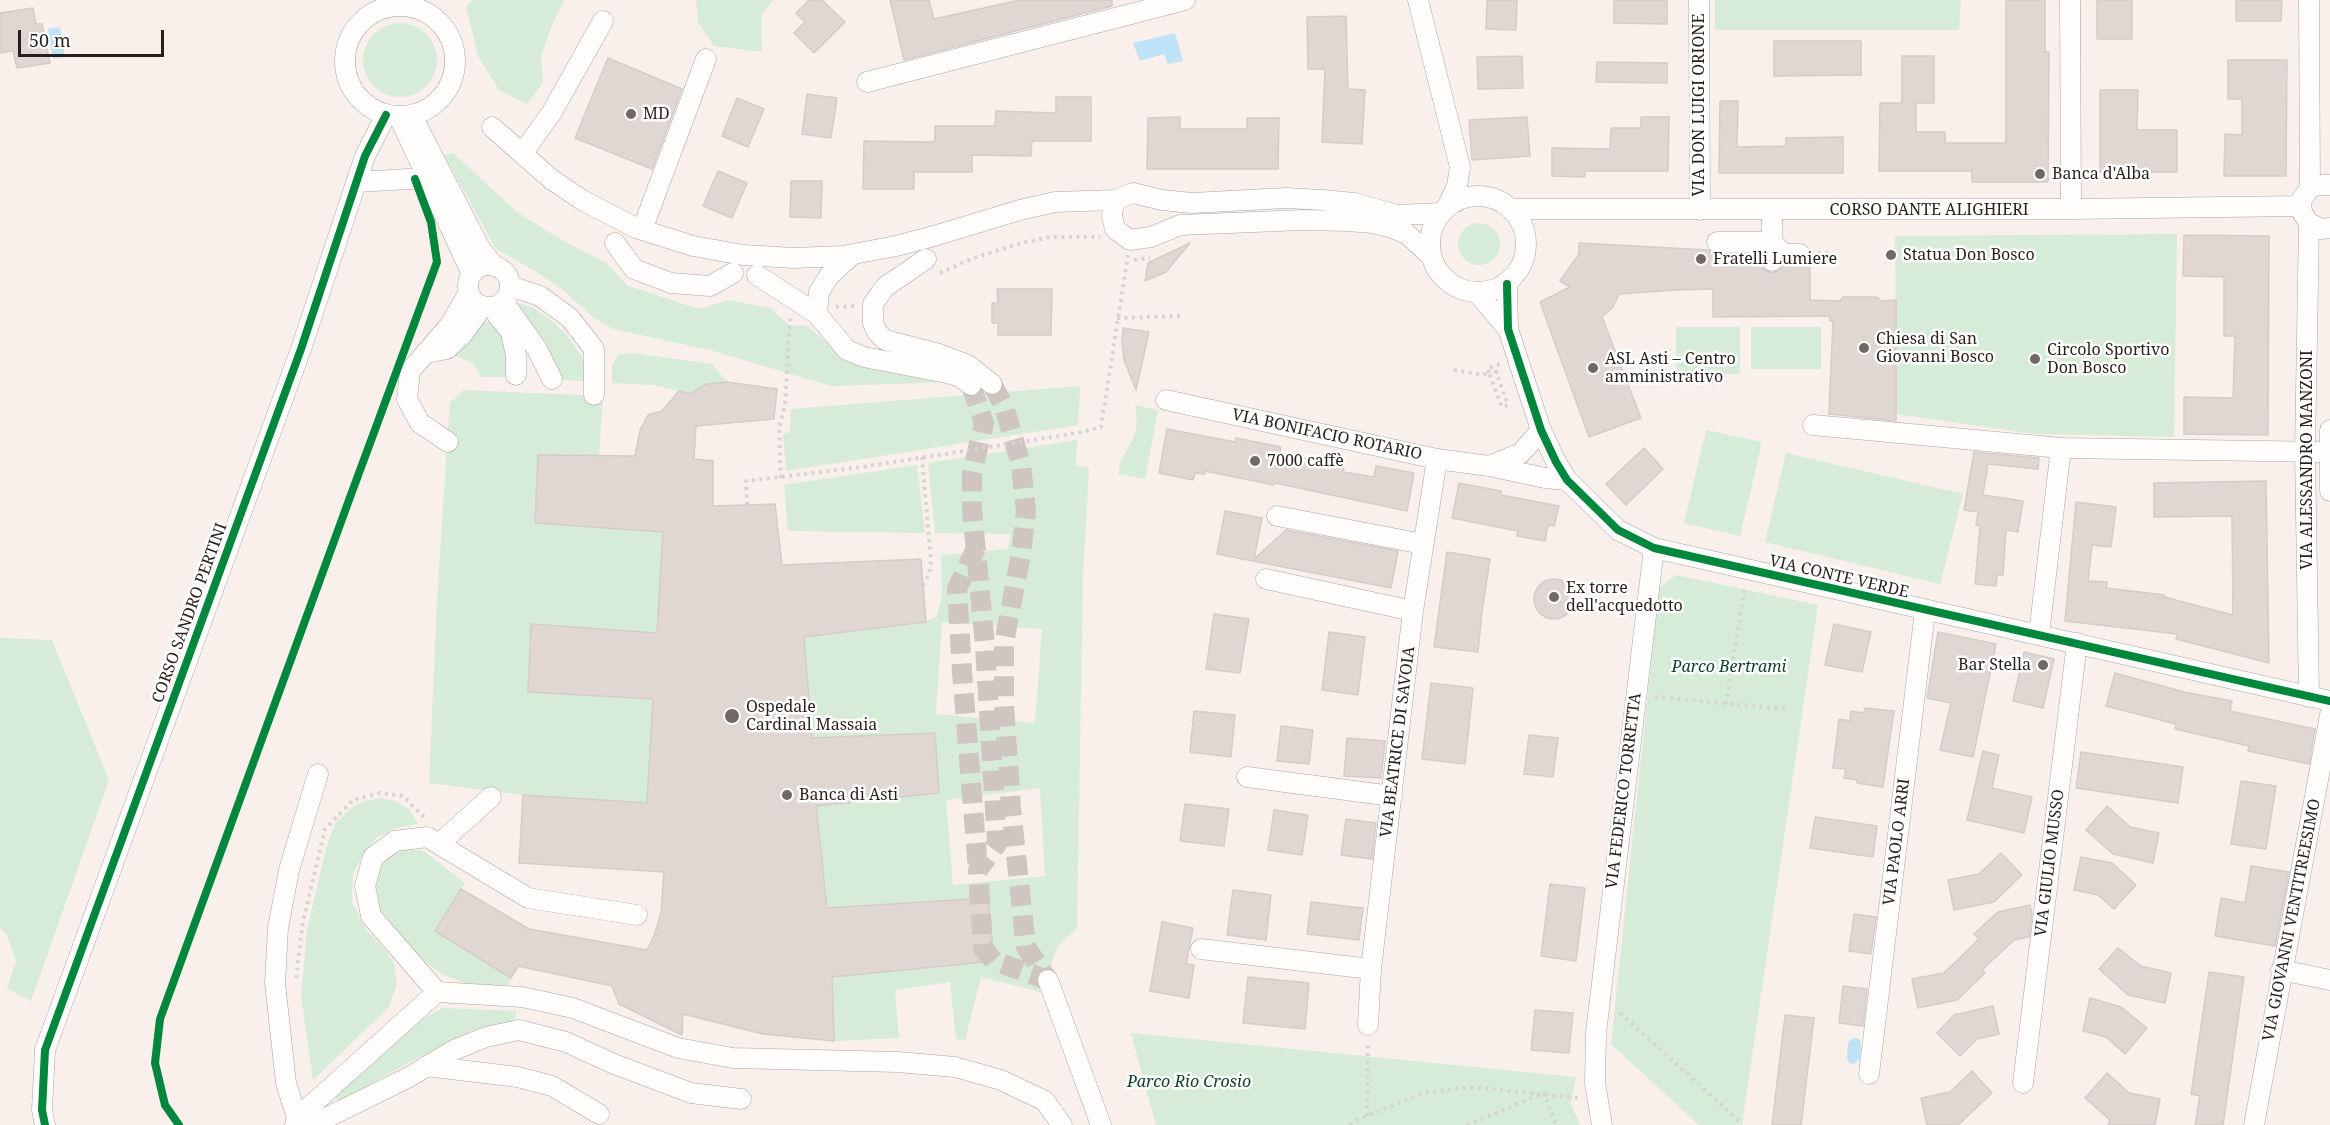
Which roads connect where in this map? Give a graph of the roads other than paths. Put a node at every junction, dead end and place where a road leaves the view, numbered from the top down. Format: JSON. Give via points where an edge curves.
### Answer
{"nodes":[{"id":1,"x":1185,"y":0,"type":"edge"},
{"id":2,"x":1418,"y":0,"type":"edge"},
{"id":3,"x":1699,"y":0,"type":"edge"},
{"id":4,"x":2070,"y":0,"type":"edge"},
{"id":5,"x":2309,"y":0,"type":"edge"},
{"id":6,"x":403,"y":3,"type":"edge"},
{"id":7,"x":367,"y":9,"type":"edge"},
{"id":8,"x":603,"y":21,"type":"dead end"},
{"id":9,"x":706,"y":59,"type":"dead end"},
{"id":10,"x":867,"y":82,"type":"dead end"},
{"id":11,"x":399,"y":116,"type":"junction"},
{"id":12,"x":492,"y":127,"type":"dead end"},
{"id":13,"x":522,"y":154,"type":"junction"},
{"id":14,"x":1460,"y":167,"type":"junction"},
{"id":15,"x":426,"y":178,"type":"junction"},
{"id":16,"x":356,"y":182,"type":"junction"},
{"id":17,"x":2330,"y":185,"type":"edge"},
{"id":18,"x":1481,"y":196,"type":"junction"},
{"id":19,"x":1114,"y":200,"type":"junction"},
{"id":20,"x":2307,"y":206,"type":"junction"},
{"id":21,"x":1512,"y":209,"type":"junction"},
{"id":22,"x":2071,"y":209,"type":"junction"},
{"id":23,"x":1444,"y":210,"type":"junction"},
{"id":24,"x":1557,"y":210,"type":"junction"},
{"id":25,"x":1700,"y":210,"type":"junction"},
{"id":26,"x":1772,"y":210,"type":"junction"},
{"id":27,"x":2330,"y":228,"type":"edge"},
{"id":28,"x":642,"y":230,"type":"junction"},
{"id":29,"x":1526,"y":237,"type":"junction"},
{"id":30,"x":1717,"y":242,"type":"dead end"},
{"id":31,"x":615,"y":243,"type":"dead end"},
{"id":32,"x":1772,"y":251,"type":"junction"},
{"id":33,"x":854,"y":254,"type":"junction"},
{"id":34,"x":1745,"y":254,"type":"dead end"},
{"id":35,"x":1800,"y":254,"type":"dead end"},
{"id":36,"x":1431,"y":256,"type":"junction"},
{"id":37,"x":494,"y":266,"type":"junction"},
{"id":38,"x":930,"y":268,"type":"road end"},
{"id":39,"x":733,"y":273,"type":"dead end"},
{"id":40,"x":757,"y":276,"type":"dead end"},
{"id":41,"x":471,"y":283,"type":"junction"},
{"id":42,"x":1507,"y":284,"type":"junction"},
{"id":43,"x":1477,"y":293,"type":"junction"},
{"id":44,"x":496,"y":300,"type":"junction"},
{"id":45,"x":817,"y":314,"type":"junction"},
{"id":46,"x":1508,"y":329,"type":"junction"},
{"id":47,"x":426,"y":353,"type":"junction"},
{"id":48,"x":516,"y":375,"type":"dead end"},
{"id":49,"x":552,"y":379,"type":"dead end"},
{"id":50,"x":992,"y":384,"type":"tunnel mouth"},
{"id":51,"x":971,"y":385,"type":"tunnel mouth"},
{"id":52,"x":594,"y":395,"type":"dead end"},
{"id":53,"x":1166,"y":400,"type":"dead end"},
{"id":54,"x":1813,"y":425,"type":"dead end"},
{"id":55,"x":1541,"y":430,"type":"junction"},
{"id":56,"x":2330,"y":430,"type":"edge"},
{"id":57,"x":448,"y":442,"type":"dead end"},
{"id":58,"x":2061,"y":448,"type":"junction"},
{"id":59,"x":2305,"y":452,"type":"junction"},
{"id":60,"x":2330,"y":452,"type":"edge"},
{"id":61,"x":1437,"y":459,"type":"junction"},
{"id":62,"x":1489,"y":466,"type":"junction"},
{"id":63,"x":1567,"y":480,"type":"junction"},
{"id":64,"x":2330,"y":491,"type":"edge"},
{"id":65,"x":1277,"y":516,"type":"dead end"},
{"id":66,"x":1423,"y":544,"type":"junction"},
{"id":67,"x":1654,"y":548,"type":"junction"},
{"id":68,"x":1266,"y":579,"type":"dead end"},
{"id":69,"x":1413,"y":611,"type":"junction"},
{"id":70,"x":1925,"y":611,"type":"junction"},
{"id":71,"x":2039,"y":634,"type":"junction"},
{"id":72,"x":2076,"y":643,"type":"junction"},
{"id":73,"x":2309,"y":697,"type":"junction"},
{"id":74,"x":2330,"y":701,"type":"edge"},
{"id":75,"x":2330,"y":715,"type":"edge"},
{"id":76,"x":318,"y":774,"type":"dead end"},
{"id":77,"x":1247,"y":777,"type":"dead end"},
{"id":78,"x":1392,"y":796,"type":"junction"},
{"id":79,"x":491,"y":797,"type":"dead end"},
{"id":80,"x":439,"y":844,"type":"junction"},
{"id":81,"x":637,"y":915,"type":"dead end"},
{"id":82,"x":1201,"y":949,"type":"dead end"},
{"id":83,"x":1371,"y":969,"type":"junction"},
{"id":84,"x":2282,"y":970,"type":"junction"},
{"id":85,"x":1048,"y":980,"type":"dead end"},
{"id":86,"x":2330,"y":980,"type":"edge"},
{"id":87,"x":437,"y":992,"type":"junction"},
{"id":88,"x":1368,"y":1025,"type":"road end"},
{"id":89,"x":426,"y":1066,"type":"junction"},
{"id":90,"x":1869,"y":1074,"type":"dead end"},
{"id":91,"x":2023,"y":1083,"type":"dead end"},
{"id":92,"x":741,"y":1099,"type":"dead end"},
{"id":93,"x":599,"y":1114,"type":"dead end"},
{"id":94,"x":302,"y":1123,"type":"edge"},
{"id":95,"x":45,"y":1125,"type":"edge"},
{"id":96,"x":1062,"y":1125,"type":"edge"},
{"id":97,"x":1101,"y":1125,"type":"edge"},
{"id":98,"x":1602,"y":1125,"type":"edge"},
{"id":99,"x":2254,"y":1125,"type":"edge"}],
"edges":[{"from":1,"to":10,"type":"street"},
{"from":2,"to":14,"type":"street"},
{"from":3,"to":25,"type":"street","name":"VIA DON LUIGI ORIONE"},
{"from":4,"to":22,"type":"street"},
{"from":5,"to":20,"type":"street","name":"VIA ALESSANDRO MANZONI"},
{"from":6,"to":7,"type":"street"},
{"from":6,"to":11,"type":"street","via":[[435,18],[446,30],[454,45],[456,61],[447,91],[432,107]]},
{"from":7,"to":11,"type":"street","via":[[347,45],[347,78],[355,94],[369,108]]},
{"from":8,"to":13,"type":"street","via":[[552,112]]},
{"from":9,"to":28,"type":"street"},
{"from":11,"to":15,"type":"street"},
{"from":11,"to":16,"type":"street","name":"CORSO SANDRO PERTINI","via":[[365,156]]},
{"from":11,"to":37,"type":"street"},
{"from":12,"to":13,"type":"street"},
{"from":13,"to":28,"type":"street","via":[[582,200]]},
{"from":14,"to":18,"type":"street"},
{"from":14,"to":23,"type":"street","via":[[1457,186]]},
{"from":15,"to":16,"type":"street"},
{"from":15,"to":41,"type":"street"},
{"from":16,"to":95,"type":"street","name":"CORSO SANDRO PERTINI","via":[[301,349],[45,1050]]},
{"from":17,"to":20,"type":"street","via":[[2317,185]]},
{"from":18,"to":21,"type":"street","via":[[1497,199]]},
{"from":18,"to":23,"type":"street","via":[[1457,201]]},
{"from":19,"to":23,"type":"street","via":[[1133,192],[1192,203],[1323,200],[1354,203],[1397,215]]},
{"from":19,"to":33,"type":"street","via":[[1055,202]]},
{"from":19,"to":36,"type":"street","via":[[1115,229],[1130,240],[1151,237],[1180,225],[1355,222],[1373,223],[1407,234]]},
{"from":20,"to":22,"type":"street","name":"CORSO DANTE ALIGHIERI"},
{"from":20,"to":27,"type":"street","via":[[2321,229]]},
{"from":20,"to":59,"type":"street","name":"VIA ALESSANDRO MANZONI"},
{"from":21,"to":24,"type":"street","name":"CORSO DANTE ALIGHIERI"},
{"from":21,"to":29,"type":"street","via":[[1524,226]]},
{"from":22,"to":26,"type":"street","name":"CORSO DANTE ALIGHIERI"},
{"from":23,"to":36,"type":"street","via":[[1433,226]]},
{"from":24,"to":25,"type":"street","name":"CORSO DANTE ALIGHIERI"},
{"from":24,"to":29,"type":"street"},
{"from":25,"to":26,"type":"street","name":"CORSO DANTE ALIGHIERI"},
{"from":26,"to":32,"type":"street"},
{"from":28,"to":33,"type":"street","via":[[693,246],[743,255],[794,258]]},
{"from":29,"to":42,"type":"street","via":[[1523,263]]},
{"from":30,"to":32,"type":"street"},
{"from":31,"to":39,"type":"street","via":[[634,269],[671,283],[710,286]]},
{"from":32,"to":34,"type":"street"},
{"from":32,"to":35,"type":"street"},
{"from":33,"to":45,"type":"street","via":[[829,276],[819,292]]},
{"from":36,"to":43,"type":"street","via":[[1448,282]]},
{"from":37,"to":41,"type":"street","via":[[482,267]]},
{"from":37,"to":44,"type":"street","via":[[505,273]]},
{"from":38,"to":50,"type":"street","via":[[883,290],[873,304],[877,332],[885,340],[968,365]]},
{"from":40,"to":45,"type":"street"},
{"from":41,"to":44,"type":"street","via":[[477,303]]},
{"from":41,"to":47,"type":"street","via":[[450,325]]},
{"from":42,"to":43,"type":"street"},
{"from":42,"to":46,"type":"street","name":"VIA CONTE VERDE"},
{"from":43,"to":46,"type":"street","name":"VIA CONTE VERDE"},
{"from":44,"to":47,"type":"street","via":[[447,349]]},
{"from":44,"to":48,"type":"street","via":[[511,332]]},
{"from":44,"to":49,"type":"street","via":[[537,349]]},
{"from":44,"to":52,"type":"street","via":[[540,296],[570,318],[594,349]]},
{"from":45,"to":51,"type":"street","via":[[847,350],[864,357],[947,373]]},
{"from":46,"to":55,"type":"street","name":"VIA CONTE VERDE"},
{"from":47,"to":57,"type":"street","via":[[410,371],[407,399],[420,423]]},
{"from":53,"to":61,"type":"street","name":"VIA BONIFACIO ROTARIO"},
{"from":54,"to":58,"type":"street"},
{"from":55,"to":62,"type":"street","name":"VIA BONIFACIO ROTARIO","via":[[1521,453]]},
{"from":55,"to":63,"type":"street","name":"VIA CONTE VERDE"},
{"from":56,"to":60,"type":"street","name":"VIA ALESSANDRO MANZONI"},
{"from":58,"to":59,"type":"street"},
{"from":58,"to":71,"type":"street"},
{"from":59,"to":60,"type":"street"},
{"from":59,"to":73,"type":"street","name":"VIA ALESSANDRO MANZONI"},
{"from":60,"to":64,"type":"street","name":"VIA ALESSANDRO MANZONI"},
{"from":61,"to":62,"type":"street","name":"VIA BONIFACIO ROTARIO"},
{"from":61,"to":66,"type":"street","name":"VIA BEATRICE DI SAVOIA"},
{"from":62,"to":63,"type":"street","name":"VIA BONIFACIO ROTARIO"},
{"from":63,"to":67,"type":"street","name":"VIA CONTE VERDE","via":[[1618,530]]},
{"from":65,"to":66,"type":"street"},
{"from":66,"to":69,"type":"street","name":"VIA BEATRICE DI SAVOIA"},
{"from":67,"to":70,"type":"street","name":"VIA CONTE VERDE"},
{"from":67,"to":98,"type":"street","name":"VIA FEDERICO TORRETTA","via":[[1596,1033],[1595,1083]]},
{"from":68,"to":69,"type":"street"},
{"from":69,"to":78,"type":"street","name":"VIA BEATRICE DI SAVOIA"},
{"from":70,"to":71,"type":"street","name":"VIA CONTE VERDE"},
{"from":70,"to":90,"type":"street","name":"VIA PAOLO ARRI"},
{"from":71,"to":72,"type":"street","name":"VIA CONTE VERDE"},
{"from":72,"to":73,"type":"street","name":"VIA CONTE VERDE"},
{"from":72,"to":91,"type":"street","name":"VIA GIULIO MUSSO"},
{"from":73,"to":74,"type":"street","name":"VIA CONTE VERDE"},
{"from":75,"to":84,"type":"street","name":"VIA GIOVANNI VENTITREESIMO"},
{"from":76,"to":94,"type":"street","via":[[289,870],[278,928],[275,983],[286,1083]]},
{"from":77,"to":78,"type":"street"},
{"from":78,"to":83,"type":"street","name":"VIA BEATRICE DI SAVOIA"},
{"from":79,"to":80,"type":"street"},
{"from":80,"to":81,"type":"street","via":[[528,898]]},
{"from":80,"to":87,"type":"street","via":[[427,837],[395,841],[373,857],[365,886],[371,916]]},
{"from":82,"to":83,"type":"street"},
{"from":83,"to":88,"type":"street","name":"VIA BEATRICE DI SAVOIA"},
{"from":84,"to":86,"type":"street"},
{"from":84,"to":99,"type":"street","name":"VIA GIOVANNI VENTITREESIMO"},
{"from":85,"to":97,"type":"street"},
{"from":87,"to":94,"type":"street"},
{"from":87,"to":96,"type":"street","via":[[522,997],[573,1008],[678,1048],[733,1058],[955,1067],[1001,1080],[1045,1101]]},
{"from":89,"to":92,"type":"street","via":[[486,1037],[519,1030],[566,1042],[691,1093]]},
{"from":89,"to":93,"type":"street","via":[[518,1077],[552,1086]]},
{"from":89,"to":94,"type":"street"}]}
